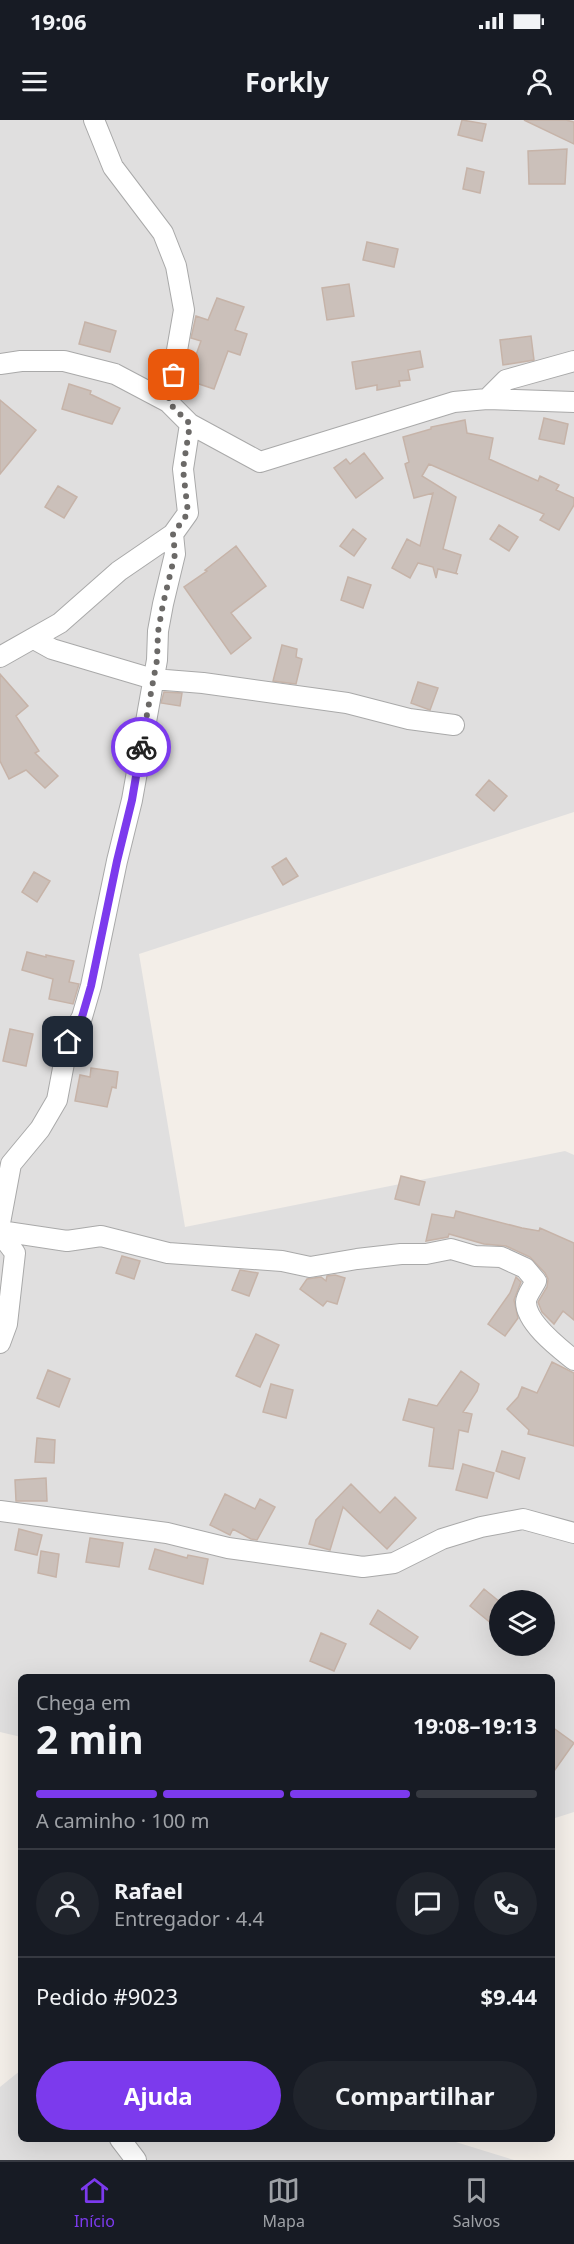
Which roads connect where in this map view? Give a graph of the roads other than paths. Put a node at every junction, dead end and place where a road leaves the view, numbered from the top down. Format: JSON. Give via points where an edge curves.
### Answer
{"nodes":[{"id":1,"x":94,"y":120,"type":"edge"},
{"id":2,"x":574,"y":361,"type":"edge"},
{"id":3,"x":0,"y":364,"type":"edge"},
{"id":4,"x":488,"y":399,"type":"junction"},
{"id":5,"x":168,"y":402,"type":"junction"},
{"id":6,"x":574,"y":402,"type":"edge"},
{"id":7,"x":190,"y":424,"type":"junction"},
{"id":8,"x":173,"y":534,"type":"junction"},
{"id":9,"x":34,"y":639,"type":"junction"},
{"id":10,"x":0,"y":657,"type":"edge"},
{"id":11,"x":153,"y":679,"type":"junction"},
{"id":12,"x":454,"y":725,"type":"dead end"},
{"id":13,"x":0,"y":1223,"type":"edge"},
{"id":14,"x":0,"y":1232,"type":"edge"},
{"id":15,"x":0,"y":1343,"type":"edge"},
{"id":16,"x":574,"y":1360,"type":"edge"},
{"id":17,"x":0,"y":1511,"type":"edge"},
{"id":18,"x":574,"y":1533,"type":"edge"},
{"id":19,"x":122,"y":2142,"type":"edge"},
{"id":20,"x":136,"y":2160,"type":"edge"}],
"edges":[{"from":1,"to":5,"type":"street","via":[[113,167],[163,233],[176,266],[184,310]]},
{"from":2,"to":4,"type":"street","via":[[506,380]]},
{"from":3,"to":5,"type":"street","via":[[64,361],[115,374]]},
{"from":4,"to":6,"type":"street"},
{"from":4,"to":7,"type":"street","via":[[454,402],[260,462]]},
{"from":5,"to":7,"type":"street"},
{"from":7,"to":8,"type":"street","via":[[183,469],[188,513]]},
{"from":8,"to":9,"type":"street","via":[[119,571],[60,623]]},
{"from":8,"to":11,"type":"street","via":[[175,554],[158,632]]},
{"from":9,"to":10,"type":"street"},
{"from":9,"to":11,"type":"street","via":[[52,649]]},
{"from":11,"to":12,"type":"street","via":[[347,703],[409,719]]},
{"from":11,"to":13,"type":"street","via":[[132,800],[91,986],[82,1017],[68,1042],[57,1100],[40,1129],[11,1164]]},
{"from":14,"to":15,"type":"street","via":[[15,1253],[7,1324]]},
{"from":14,"to":16,"type":"street","via":[[67,1241],[101,1236],[168,1253],[282,1261],[310,1267],[451,1249],[475,1256],[501,1257],[525,1268],[536,1281],[526,1300],[528,1313]]},
{"from":17,"to":18,"type":"street","via":[[167,1533],[228,1548],[363,1567],[393,1563],[442,1539],[523,1519]]},
{"from":19,"to":20,"type":"street"}]}
